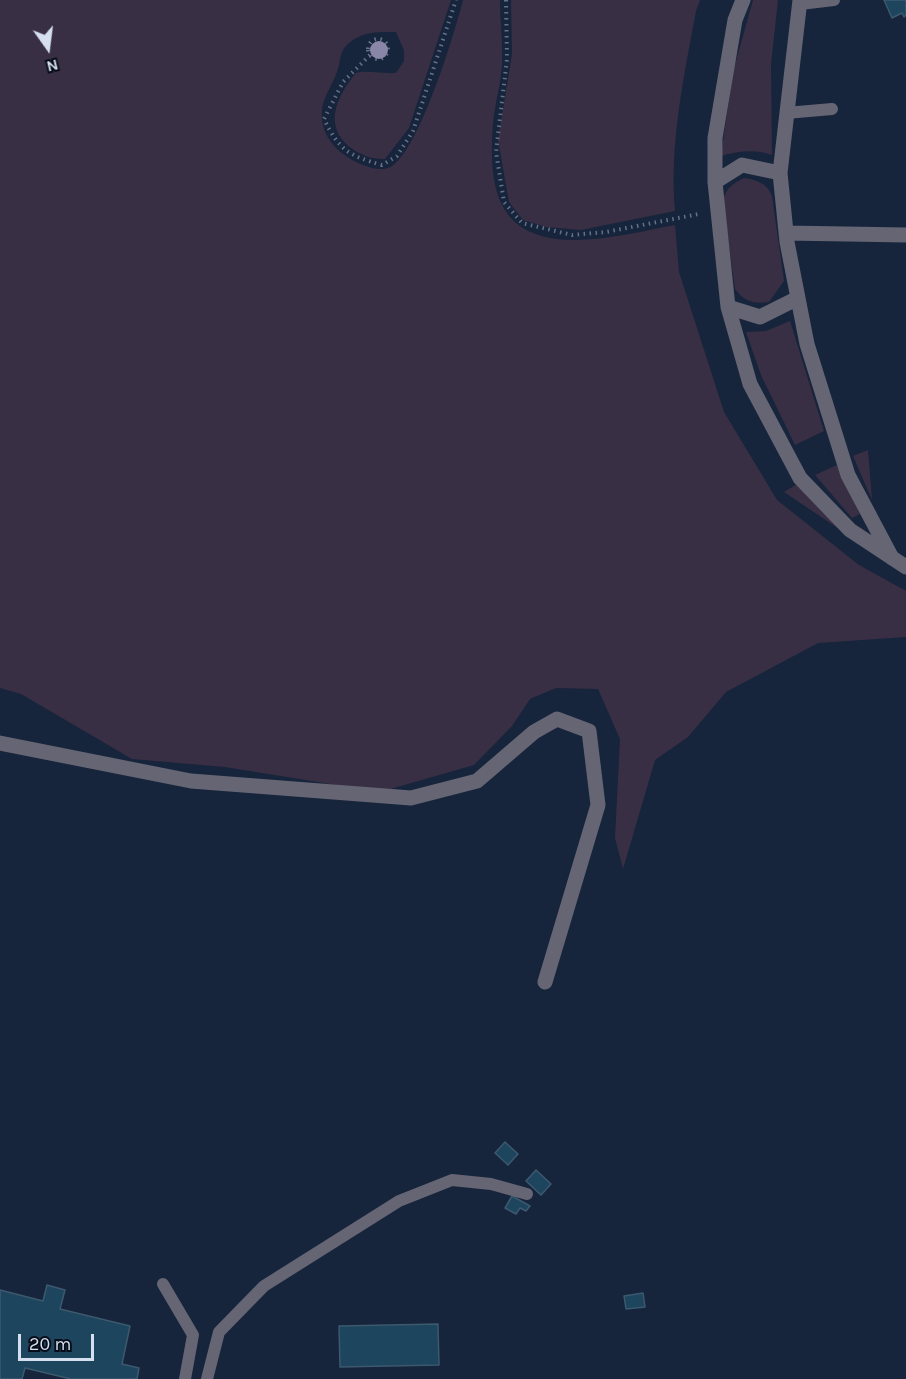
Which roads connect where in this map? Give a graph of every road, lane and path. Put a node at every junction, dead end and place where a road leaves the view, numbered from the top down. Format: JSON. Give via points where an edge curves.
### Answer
{"nodes":[{"id":1,"x":456,"y":0,"type":"edge"},
{"id":2,"x":506,"y":0,"type":"edge"},
{"id":3,"x":743,"y":0,"type":"edge"},
{"id":4,"x":834,"y":0,"type":"edge"},
{"id":5,"x":800,"y":2,"type":"edge"},
{"id":6,"x":370,"y":55,"type":"junction"},
{"id":7,"x":832,"y":109,"type":"dead end"},
{"id":8,"x":786,"y":112,"type":"junction"},
{"id":9,"x":780,"y":173,"type":"junction"},
{"id":10,"x":715,"y":182,"type":"junction"},
{"id":11,"x":718,"y":210,"type":"junction"},
{"id":12,"x":786,"y":233,"type":"junction"},
{"id":13,"x":906,"y":235,"type":"edge"},
{"id":14,"x":798,"y":298,"type":"junction"},
{"id":15,"x":728,"y":307,"type":"junction"},
{"id":16,"x":900,"y":564,"type":"edge"},
{"id":17,"x":0,"y":743,"type":"edge"},
{"id":18,"x":545,"y":982,"type":"dead end"},
{"id":19,"x":528,"y":1194,"type":"dead end"},
{"id":20,"x":163,"y":1284,"type":"dead end"},
{"id":21,"x":185,"y":1379,"type":"edge"},
{"id":22,"x":207,"y":1379,"type":"edge"}],
"edges":[{"from":1,"to":6,"type":"path","via":[[413,131],[397,156],[382,165],[355,158],[333,137],[324,119],[342,82]]},
{"from":2,"to":11,"type":"path","via":[[507,59],[496,152],[504,202],[522,224],[572,235]]},
{"from":3,"to":10,"type":"street","via":[[735,20],[715,138]]},
{"from":4,"to":5,"type":"lane"},
{"from":5,"to":8,"type":"street"},
{"from":6,"to":6,"type":"path","via":[[380,60],[386,57],[386,43],[373,40],[368,46]]},
{"from":7,"to":8,"type":"lane"},
{"from":8,"to":9,"type":"street"},
{"from":9,"to":10,"type":"street","via":[[742,165]]},
{"from":9,"to":12,"type":"street"},
{"from":10,"to":11,"type":"street"},
{"from":11,"to":15,"type":"street"},
{"from":12,"to":13,"type":"street"},
{"from":12,"to":14,"type":"street"},
{"from":14,"to":15,"type":"street","via":[[760,317]]},
{"from":14,"to":16,"type":"street","via":[[807,344],[848,475]]},
{"from":15,"to":16,"type":"street","via":[[750,384],[800,478],[850,530]]},
{"from":17,"to":18,"type":"street","via":[[191,781],[411,798],[477,781],[534,732],[557,719],[589,731],[598,805]]},
{"from":19,"to":22,"type":"lane","via":[[491,1184],[452,1180],[399,1201],[264,1286],[219,1332]]},
{"from":20,"to":21,"type":"lane","via":[[193,1335]]}]}
